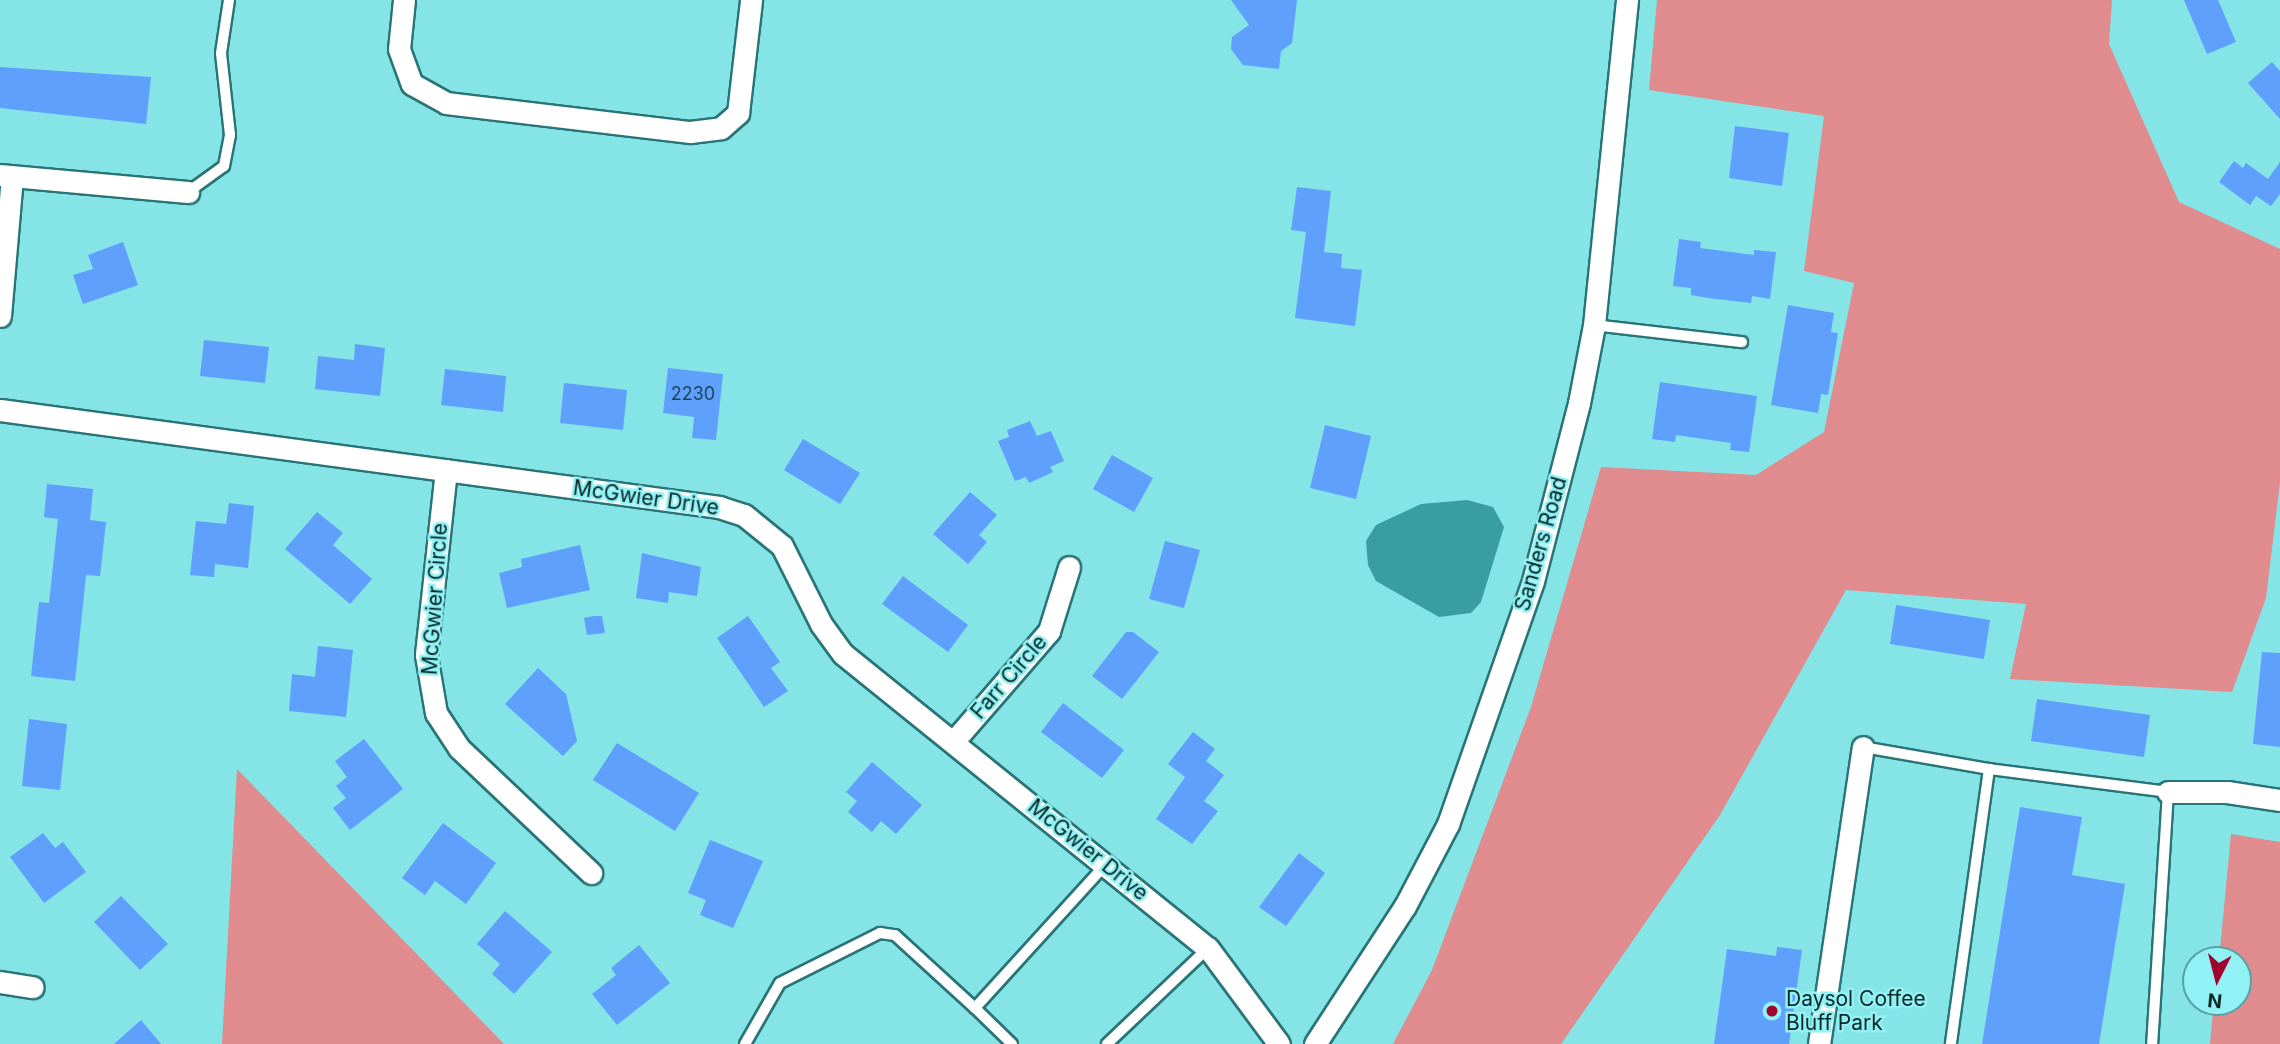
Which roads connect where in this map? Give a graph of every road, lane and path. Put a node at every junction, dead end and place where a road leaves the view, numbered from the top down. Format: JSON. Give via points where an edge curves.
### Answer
{"nodes":[{"id":1,"x":229,"y":0,"type":"edge"},
{"id":2,"x":404,"y":0,"type":"edge"},
{"id":3,"x":751,"y":0,"type":"edge"},
{"id":4,"x":1627,"y":0,"type":"edge"},
{"id":5,"x":6,"y":176,"type":"edge"},
{"id":6,"x":188,"y":192,"type":"joint"},
{"id":7,"x":0,"y":316,"type":"edge"},
{"id":8,"x":1594,"y":325,"type":"junction"},
{"id":9,"x":1742,"y":342,"type":"dead end"},
{"id":10,"x":0,"y":410,"type":"edge"},
{"id":11,"x":446,"y":470,"type":"junction"},
{"id":12,"x":1069,"y":567,"type":"dead end"},
{"id":13,"x":953,"y":742,"type":"junction"},
{"id":14,"x":1863,"y":747,"type":"joint"},
{"id":15,"x":1989,"y":769,"type":"junction"},
{"id":16,"x":2168,"y":792,"type":"junction"},
{"id":17,"x":2280,"y":800,"type":"edge"},
{"id":18,"x":1106,"y":864,"type":"junction"},
{"id":19,"x":591,"y":873,"type":"dead end"},
{"id":20,"x":1208,"y":948,"type":"junction"},
{"id":21,"x":0,"y":982,"type":"edge"},
{"id":22,"x":33,"y":987,"type":"dead end"},
{"id":23,"x":975,"y":1008,"type":"junction"},
{"id":24,"x":745,"y":1044,"type":"edge"},
{"id":25,"x":1012,"y":1044,"type":"edge"},
{"id":26,"x":1107,"y":1044,"type":"edge"},
{"id":27,"x":1279,"y":1044,"type":"edge"},
{"id":28,"x":1315,"y":1044,"type":"edge"},
{"id":29,"x":1819,"y":1044,"type":"edge"},
{"id":30,"x":1951,"y":1044,"type":"edge"},
{"id":31,"x":2152,"y":1044,"type":"edge"}],
"edges":[{"from":1,"to":6,"type":"lane","via":[[221,53],[230,135],[224,166],[201,187]]},
{"from":2,"to":3,"type":"street","via":[[399,49],[412,85],[446,103],[690,132],[721,128],[738,113]]},
{"from":4,"to":8,"type":"street","name":"Sanders Road"},
{"from":5,"to":6,"type":"street"},
{"from":5,"to":7,"type":"street"},
{"from":8,"to":9,"type":"lane"},
{"from":8,"to":28,"type":"street","name":"Sanders Road","via":[[1533,581],[1448,824],[1405,906]]},
{"from":10,"to":11,"type":"street","name":"McGwier Drive"},
{"from":11,"to":13,"type":"street","name":"McGwier Drive","via":[[719,507],[744,515],[782,546],[821,624],[843,654]]},
{"from":11,"to":19,"type":"street","name":"McGwier Circle","via":[[426,655],[436,713],[459,748]]},
{"from":12,"to":13,"type":"street","name":"Farr Circle","via":[[1049,631]]},
{"from":13,"to":18,"type":"street","name":"McGwier Drive"},
{"from":14,"to":15,"type":"lane"},
{"from":14,"to":29,"type":"street"},
{"from":15,"to":16,"type":"lane"},
{"from":15,"to":30,"type":"lane"},
{"from":16,"to":17,"type":"street","via":[[2227,792]]},
{"from":16,"to":31,"type":"lane"},
{"from":18,"to":20,"type":"street","name":"McGwier Drive"},
{"from":18,"to":23,"type":"lane"},
{"from":20,"to":26,"type":"lane"},
{"from":20,"to":27,"type":"street","name":"McGwier Drive"},
{"from":21,"to":22,"type":"street"},
{"from":23,"to":24,"type":"lane","via":[[895,935],[880,933],[780,983]]},
{"from":23,"to":25,"type":"lane"}]}
